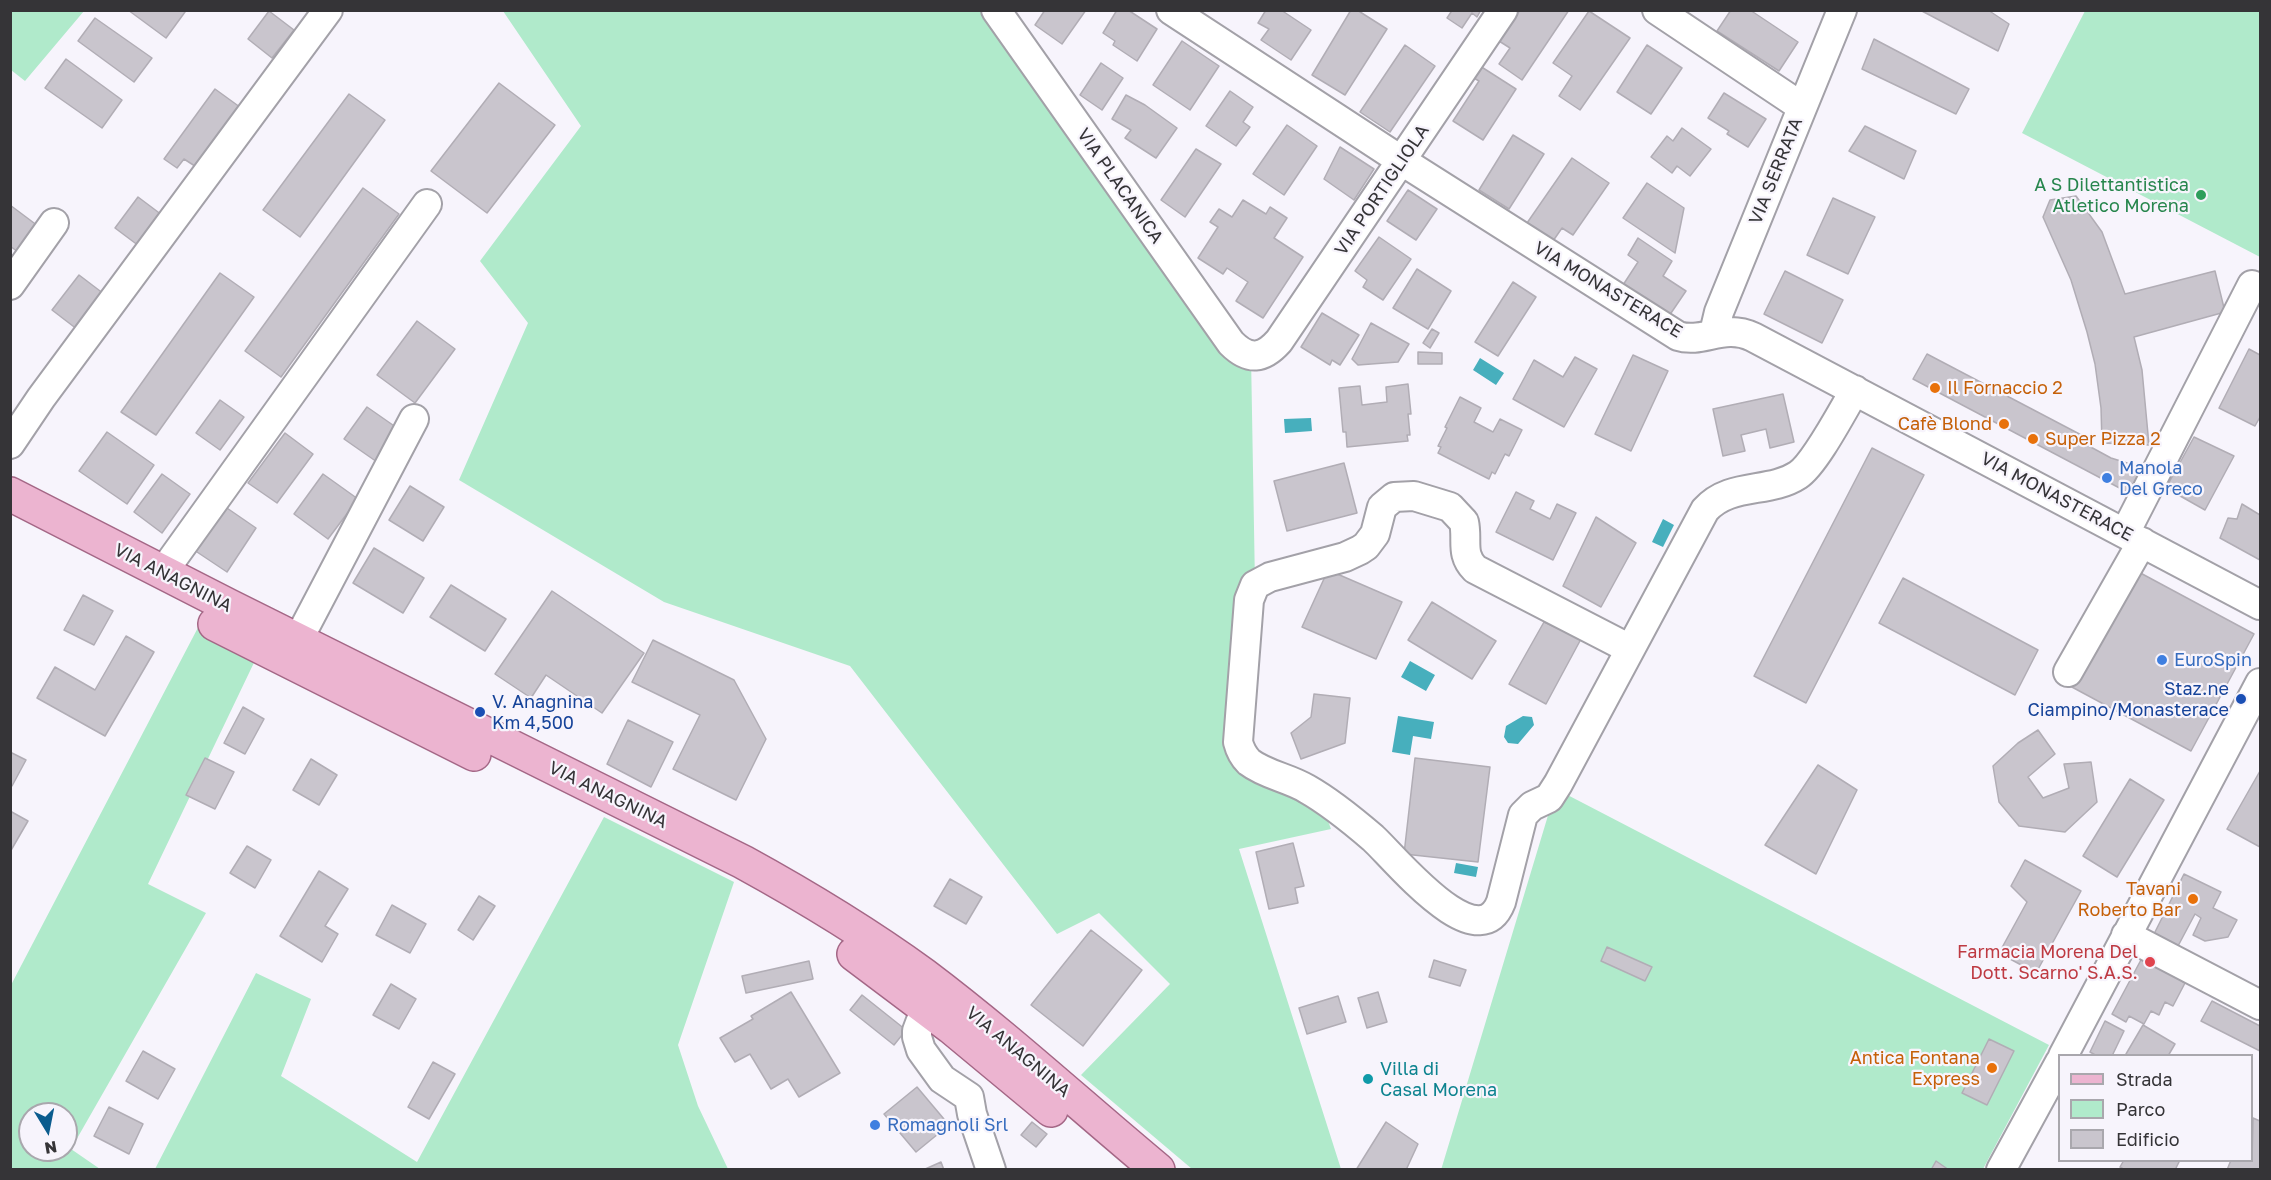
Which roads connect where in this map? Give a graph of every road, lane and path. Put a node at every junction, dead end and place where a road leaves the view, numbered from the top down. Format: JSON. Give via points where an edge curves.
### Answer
{"nodes":[{"id":1,"x":328,"y":10,"type":"edge"},
{"id":2,"x":996,"y":10,"type":"edge"},
{"id":3,"x":1171,"y":10,"type":"edge"},
{"id":4,"x":1503,"y":10,"type":"edge"},
{"id":5,"x":1657,"y":10,"type":"edge"},
{"id":6,"x":1842,"y":10,"type":"edge"},
{"id":7,"x":1802,"y":107,"type":"junction"},
{"id":8,"x":1402,"y":161,"type":"junction"},
{"id":9,"x":428,"y":204,"type":"dead end"},
{"id":10,"x":54,"y":223,"type":"dead end"},
{"id":11,"x":10,"y":285,"type":"edge"},
{"id":12,"x":2252,"y":285,"type":"dead end"},
{"id":13,"x":1714,"y":333,"type":"junction"},
{"id":14,"x":1251,"y":356,"type":"joint"},
{"id":15,"x":1855,"y":390,"type":"junction"},
{"id":16,"x":414,"y":419,"type":"dead end"},
{"id":17,"x":10,"y":444,"type":"edge"},
{"id":18,"x":10,"y":494,"type":"edge"},
{"id":19,"x":10,"y":518,"type":"edge"},
{"id":20,"x":2134,"y":537,"type":"junction"},
{"id":21,"x":163,"y":572,"type":"junction"},
{"id":22,"x":2260,"y":605,"type":"edge"},
{"id":23,"x":298,"y":640,"type":"junction"},
{"id":24,"x":1630,"y":649,"type":"junction"},
{"id":25,"x":2068,"y":672,"type":"dead end"},
{"id":26,"x":2260,"y":683,"type":"edge"},
{"id":27,"x":2126,"y":935,"type":"junction"},
{"id":28,"x":2260,"y":1005,"type":"edge"},
{"id":29,"x":926,"y":1007,"type":"junction"},
{"id":30,"x":2064,"y":1054,"type":"edge"},
{"id":31,"x":2058,"y":1066,"type":"edge"},
{"id":32,"x":992,"y":1170,"type":"edge"},
{"id":33,"x":1123,"y":1170,"type":"edge"},
{"id":34,"x":1158,"y":1170,"type":"edge"},
{"id":35,"x":2001,"y":1170,"type":"edge"}],
"edges":[{"from":1,"to":17,"type":"street"},
{"from":2,"to":14,"type":"street","name":"VIA PLACANICA","via":[[1232,343]]},
{"from":3,"to":8,"type":"street","name":"VIA MONASTERACE"},
{"from":4,"to":8,"type":"street","name":"VIA PORTIGLIOLA"},
{"from":5,"to":7,"type":"street"},
{"from":6,"to":7,"type":"street","name":"VIA SERRATA"},
{"from":7,"to":13,"type":"street","name":"VIA SERRATA"},
{"from":8,"to":13,"type":"street","name":"VIA MONASTERACE","via":[[1678,336],[1690,339]]},
{"from":8,"to":14,"type":"street","name":"VIA PORTIGLIOLA","via":[[1279,341],[1267,353]]},
{"from":9,"to":21,"type":"street"},
{"from":10,"to":11,"type":"street"},
{"from":12,"to":20,"type":"street"},
{"from":13,"to":15,"type":"street","name":"VIA MONASTERACE","via":[[1748,334]]},
{"from":15,"to":20,"type":"street","name":"VIA MONASTERACE"},
{"from":15,"to":24,"type":"street","via":[[1800,474],[1786,481],[1731,492],[1705,510]]},
{"from":16,"to":23,"type":"street"},
{"from":18,"to":21,"type":"main road","name":"VIA ANAGNINA"},
{"from":19,"to":29,"type":"main road","name":"VIA ANAGNINA","via":[[261,648],[734,882],[848,950]]},
{"from":20,"to":22,"type":"street","name":"VIA MONASTERACE"},
{"from":20,"to":25,"type":"street"},
{"from":21,"to":23,"type":"main road","name":"VIA ANAGNINA"},
{"from":23,"to":34,"type":"main road","name":"VIA ANAGNINA","via":[[806,897],[924,975]]},
{"from":24,"to":24,"type":"street","via":[[1549,798],[1523,815],[1501,902],[1495,914],[1484,921],[1470,920],[1435,899],[1355,823],[1306,788],[1255,766],[1244,756],[1238,742],[1249,600],[1255,585],[1360,550],[1374,534],[1382,507],[1394,497],[1418,496],[1450,507],[1464,522],[1466,559],[1475,570]]},
{"from":26,"to":27,"type":"street"},
{"from":27,"to":28,"type":"street"},
{"from":27,"to":30,"type":"street"},
{"from":29,"to":32,"type":"street","via":[[917,1031],[921,1050],[942,1079],[969,1097]]},
{"from":29,"to":33,"type":"main road","name":"VIA ANAGNINA"},
{"from":31,"to":35,"type":"street"}]}
